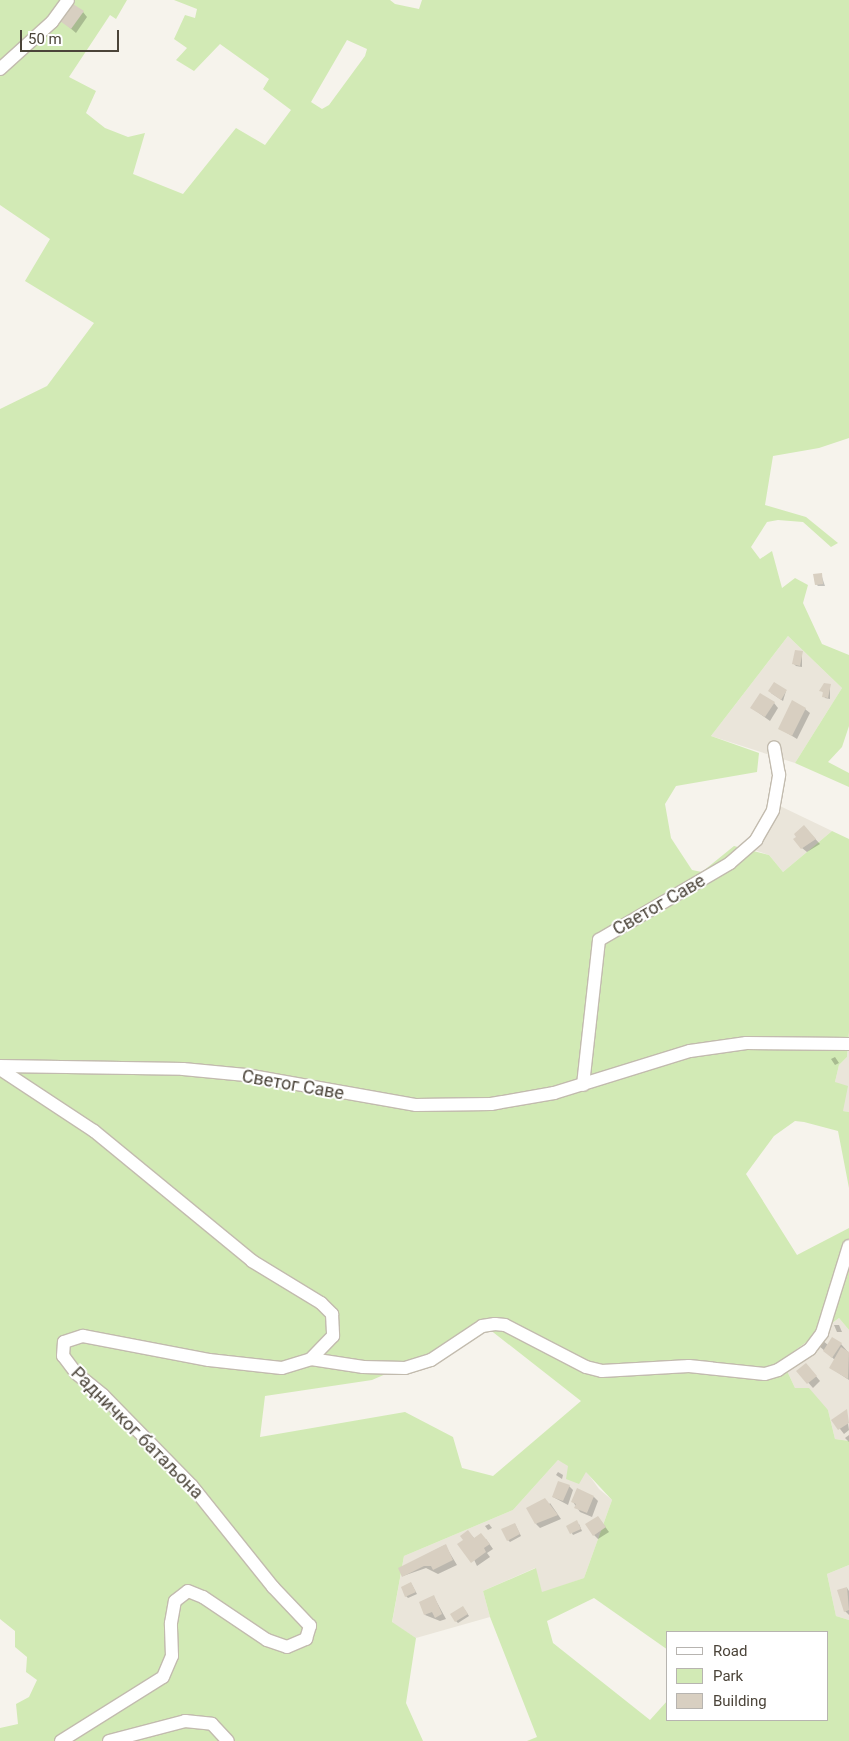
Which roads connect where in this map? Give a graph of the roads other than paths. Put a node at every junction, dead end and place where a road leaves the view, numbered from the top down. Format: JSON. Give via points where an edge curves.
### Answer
{"nodes":[{"id":1,"x":68,"y":0,"type":"edge"},
{"id":2,"x":0,"y":69,"type":"edge"},
{"id":3,"x":774,"y":747,"type":"dead end"},
{"id":4,"x":849,"y":1044,"type":"edge"},
{"id":5,"x":0,"y":1068,"type":"edge"},
{"id":6,"x":584,"y":1085,"type":"junction"},
{"id":7,"x":849,"y":1246,"type":"edge"},
{"id":8,"x":311,"y":1360,"type":"junction"},
{"id":9,"x":61,"y":1741,"type":"edge"},
{"id":10,"x":109,"y":1741,"type":"edge"},
{"id":11,"x":228,"y":1741,"type":"edge"}],
"edges":[{"from":1,"to":2,"type":"street","via":[[52,22]]},
{"from":3,"to":6,"type":"street","name":"Светог Саве","via":[[779,775],[773,810],[756,840],[730,863],[599,940]]},
{"from":4,"to":6,"type":"street","name":"Светог Саве","via":[[746,1043],[690,1051]]},
{"from":5,"to":6,"type":"street","name":"Светог Саве","via":[[183,1069],[237,1074],[416,1105],[491,1104]]},
{"from":5,"to":8,"type":"street","via":[[94,1131],[252,1261],[322,1303],[332,1314],[333,1336]]},
{"from":7,"to":8,"type":"street","name":"Радничког батаљона","via":[[822,1332],[810,1349],[765,1374],[689,1366],[602,1371],[586,1367],[495,1324],[482,1326],[431,1360],[405,1368],[363,1367]]},
{"from":8,"to":9,"type":"street","name":"Радничког батаљона","via":[[282,1368],[209,1360],[83,1336],[64,1342],[63,1356],[76,1373],[103,1395],[192,1486],[273,1587],[310,1626],[306,1639],[288,1647],[267,1640],[203,1597],[188,1591],[175,1601],[171,1622],[172,1656],[163,1677]]},
{"from":10,"to":11,"type":"street","via":[[184,1721],[212,1724]]}]}
